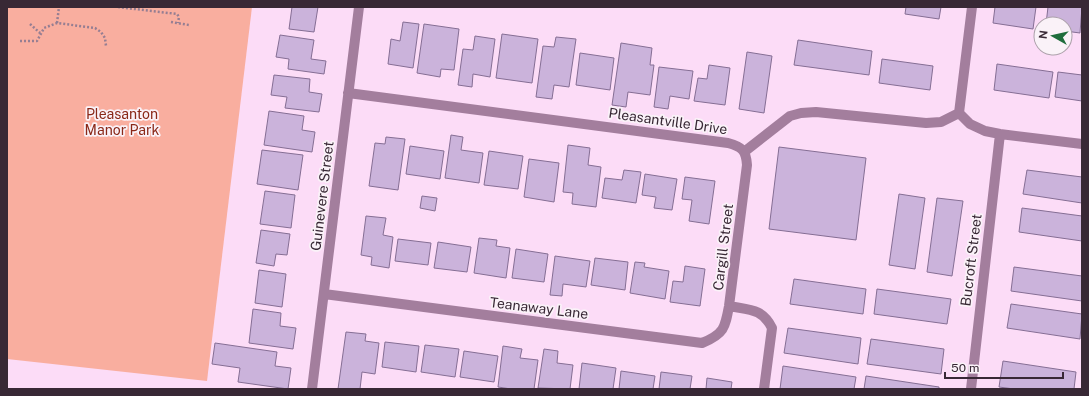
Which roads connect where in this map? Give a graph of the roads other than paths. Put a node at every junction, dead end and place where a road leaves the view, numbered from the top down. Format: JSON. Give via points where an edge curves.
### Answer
{"nodes":[{"id":1,"x":359,"y":7,"type":"edge"},
{"id":2,"x":972,"y":7,"type":"edge"},
{"id":3,"x":348,"y":93,"type":"junction"},
{"id":4,"x":959,"y":113,"type":"junction"},
{"id":5,"x":1000,"y":134,"type":"junction"},
{"id":6,"x":1082,"y":144,"type":"edge"},
{"id":7,"x":744,"y":152,"type":"junction"},
{"id":8,"x":324,"y":294,"type":"junction"},
{"id":9,"x":729,"y":306,"type":"junction"},
{"id":10,"x":312,"y":389,"type":"edge"},
{"id":11,"x":764,"y":389,"type":"edge"},
{"id":12,"x":970,"y":389,"type":"edge"}],
"edges":[{"from":1,"to":3,"type":"street","name":"Guinevere Street"},
{"from":2,"to":4,"type":"street"},
{"from":3,"to":7,"type":"street","name":"Pleasantville Drive","via":[[728,143],[740,146]]},
{"from":3,"to":8,"type":"street","name":"Guinevere Street"},
{"from":4,"to":5,"type":"street","via":[[970,124]]},
{"from":4,"to":7,"type":"street","via":[[941,122],[926,124],[816,112],[801,113],[790,116]]},
{"from":5,"to":6,"type":"street"},
{"from":5,"to":12,"type":"street","name":"Bucroft Street"},
{"from":7,"to":9,"type":"street","name":"Cargill Street","via":[[748,165]]},
{"from":8,"to":9,"type":"street","name":"Teanaway Lane","via":[[702,343],[722,332]]},
{"from":8,"to":10,"type":"street","name":"Guinevere Street"},
{"from":9,"to":11,"type":"street","name":"Cargill Street","via":[[760,312],[772,328]]}]}
